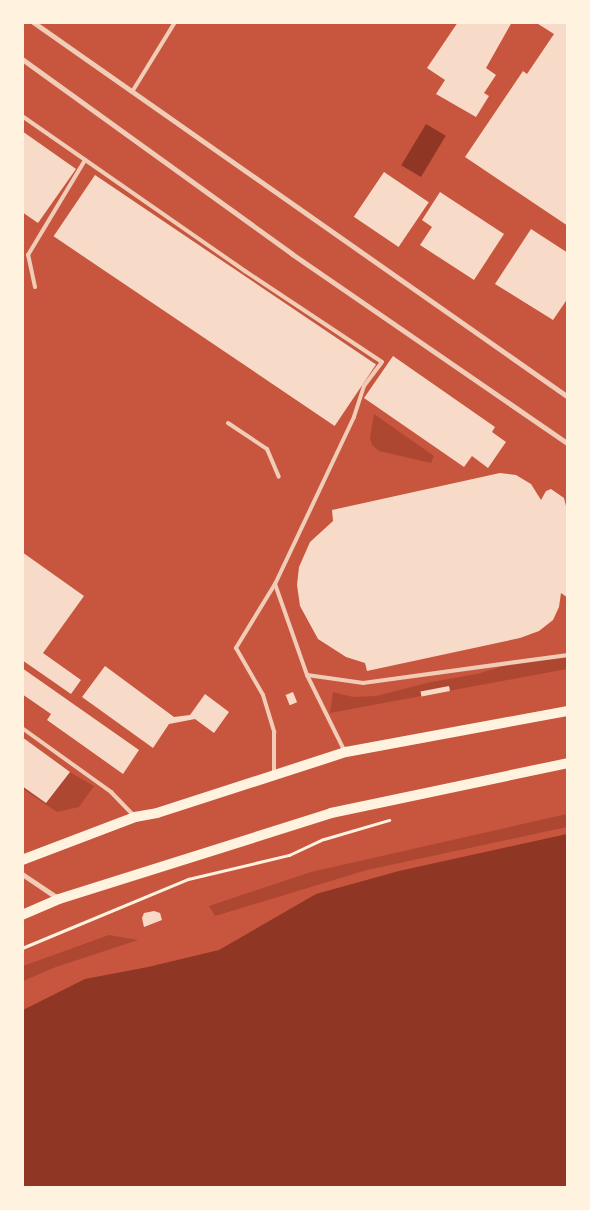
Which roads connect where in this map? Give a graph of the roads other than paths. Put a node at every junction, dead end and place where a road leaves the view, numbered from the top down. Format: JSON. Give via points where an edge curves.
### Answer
{"nodes":[{"id":1,"x":33,"y":22,"type":"edge"},
{"id":2,"x":175,"y":22,"type":"edge"},
{"id":3,"x":22,"y":59,"type":"edge"},
{"id":4,"x":132,"y":92,"type":"junction"},
{"id":5,"x":22,"y":116,"type":"edge"},
{"id":6,"x":85,"y":160,"type":"junction"},
{"id":7,"x":35,"y":287,"type":"dead end"},
{"id":8,"x":568,"y":397,"type":"edge"},
{"id":9,"x":228,"y":423,"type":"dead end"},
{"id":10,"x":568,"y":444,"type":"edge"},
{"id":11,"x":279,"y":477,"type":"dead end"},
{"id":12,"x":275,"y":584,"type":"junction"},
{"id":13,"x":568,"y":655,"type":"edge"},
{"id":14,"x":307,"y":675,"type":"junction"},
{"id":15,"x":568,"y":711,"type":"edge"},
{"id":16,"x":22,"y":728,"type":"edge"},
{"id":17,"x":346,"y":752,"type":"junction"},
{"id":18,"x":568,"y":763,"type":"edge"},
{"id":19,"x":274,"y":776,"type":"junction"},
{"id":20,"x":135,"y":817,"type":"junction"},
{"id":21,"x":22,"y":860,"type":"edge"},
{"id":22,"x":22,"y":874,"type":"edge"},
{"id":23,"x":59,"y":899,"type":"junction"},
{"id":24,"x":22,"y":915,"type":"edge"}],
"edges":[{"from":1,"to":4,"type":"street"},
{"from":2,"to":4,"type":"lane"},
{"from":3,"to":10,"type":"street","via":[[292,254]]},
{"from":4,"to":8,"type":"street"},
{"from":5,"to":6,"type":"lane"},
{"from":6,"to":7,"type":"lane","via":[[28,255]]},
{"from":6,"to":12,"type":"lane","via":[[382,362],[364,386],[354,417]]},
{"from":9,"to":11,"type":"lane","via":[[268,449]]},
{"from":12,"to":14,"type":"lane"},
{"from":12,"to":19,"type":"lane","via":[[236,648],[264,695],[274,732]]},
{"from":13,"to":14,"type":"lane","via":[[363,683]]},
{"from":14,"to":17,"type":"lane"},
{"from":15,"to":17,"type":"main road"},
{"from":16,"to":20,"type":"lane","via":[[111,792]]},
{"from":17,"to":19,"type":"main road"},
{"from":18,"to":23,"type":"main road","via":[[331,813]]},
{"from":19,"to":20,"type":"main road"},
{"from":20,"to":21,"type":"main road"},
{"from":22,"to":23,"type":"street"},
{"from":23,"to":24,"type":"main road"}]}
